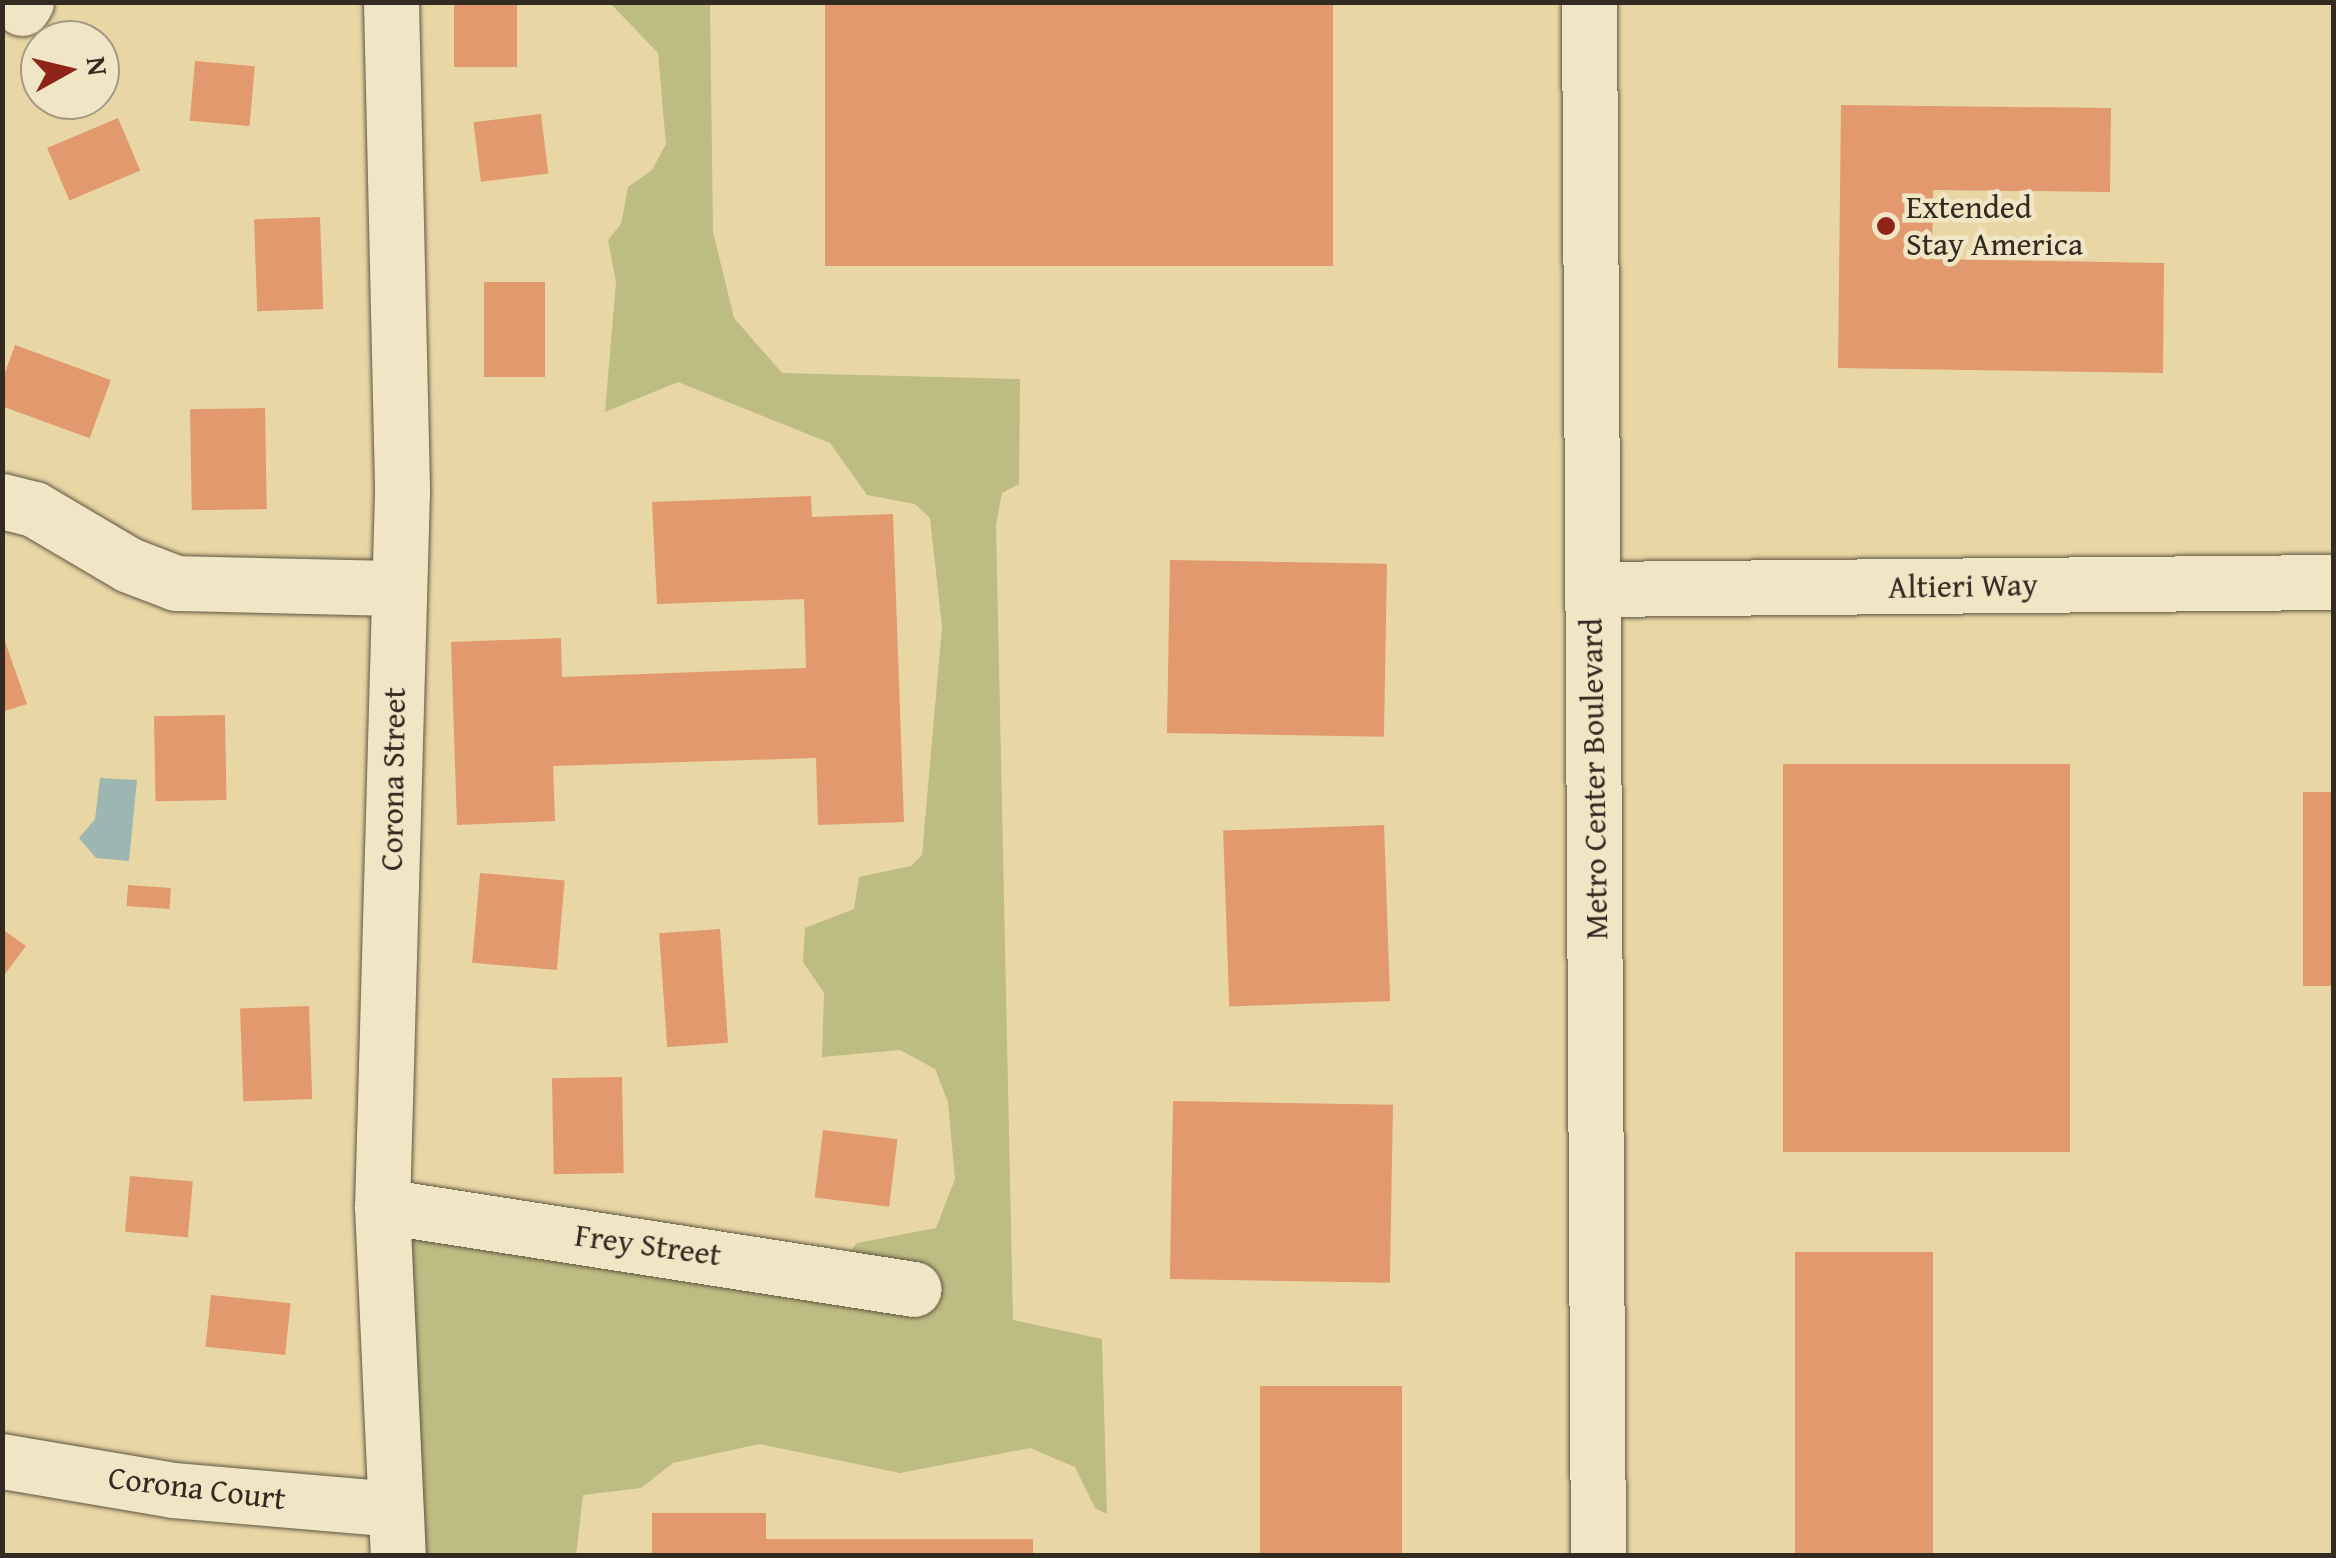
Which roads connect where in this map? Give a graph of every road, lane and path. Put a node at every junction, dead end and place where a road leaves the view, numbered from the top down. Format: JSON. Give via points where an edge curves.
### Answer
{"nodes":[{"id":1,"x":391,"y":2,"type":"edge"},
{"id":2,"x":1589,"y":2,"type":"edge"},
{"id":3,"x":2,"y":502,"type":"edge"},
{"id":4,"x":2334,"y":582,"type":"edge"},
{"id":5,"x":398,"y":588,"type":"junction"},
{"id":6,"x":1592,"y":589,"type":"junction"},
{"id":7,"x":382,"y":1206,"type":"junction"},
{"id":8,"x":914,"y":1288,"type":"dead end"},
{"id":9,"x":2,"y":1461,"type":"edge"},
{"id":10,"x":395,"y":1532,"type":"edge"},
{"id":11,"x":1598,"y":1556,"type":"edge"}],
"edges":[{"from":1,"to":5,"type":"street","name":"Corona Street"},
{"from":2,"to":6,"type":"street","name":"Metro Center Boulevard"},
{"from":3,"to":5,"type":"street","via":[[34,509],[129,566],[176,583]]},
{"from":4,"to":6,"type":"street","name":"Altieri Way"},
{"from":5,"to":7,"type":"street","name":"Corona Street"},
{"from":6,"to":11,"type":"street","name":"Metro Center Boulevard"},
{"from":7,"to":8,"type":"street","name":"Frey Street"},
{"from":7,"to":10,"type":"street","name":"Corona Street"},
{"from":9,"to":10,"type":"street","name":"Corona Court"}]}
